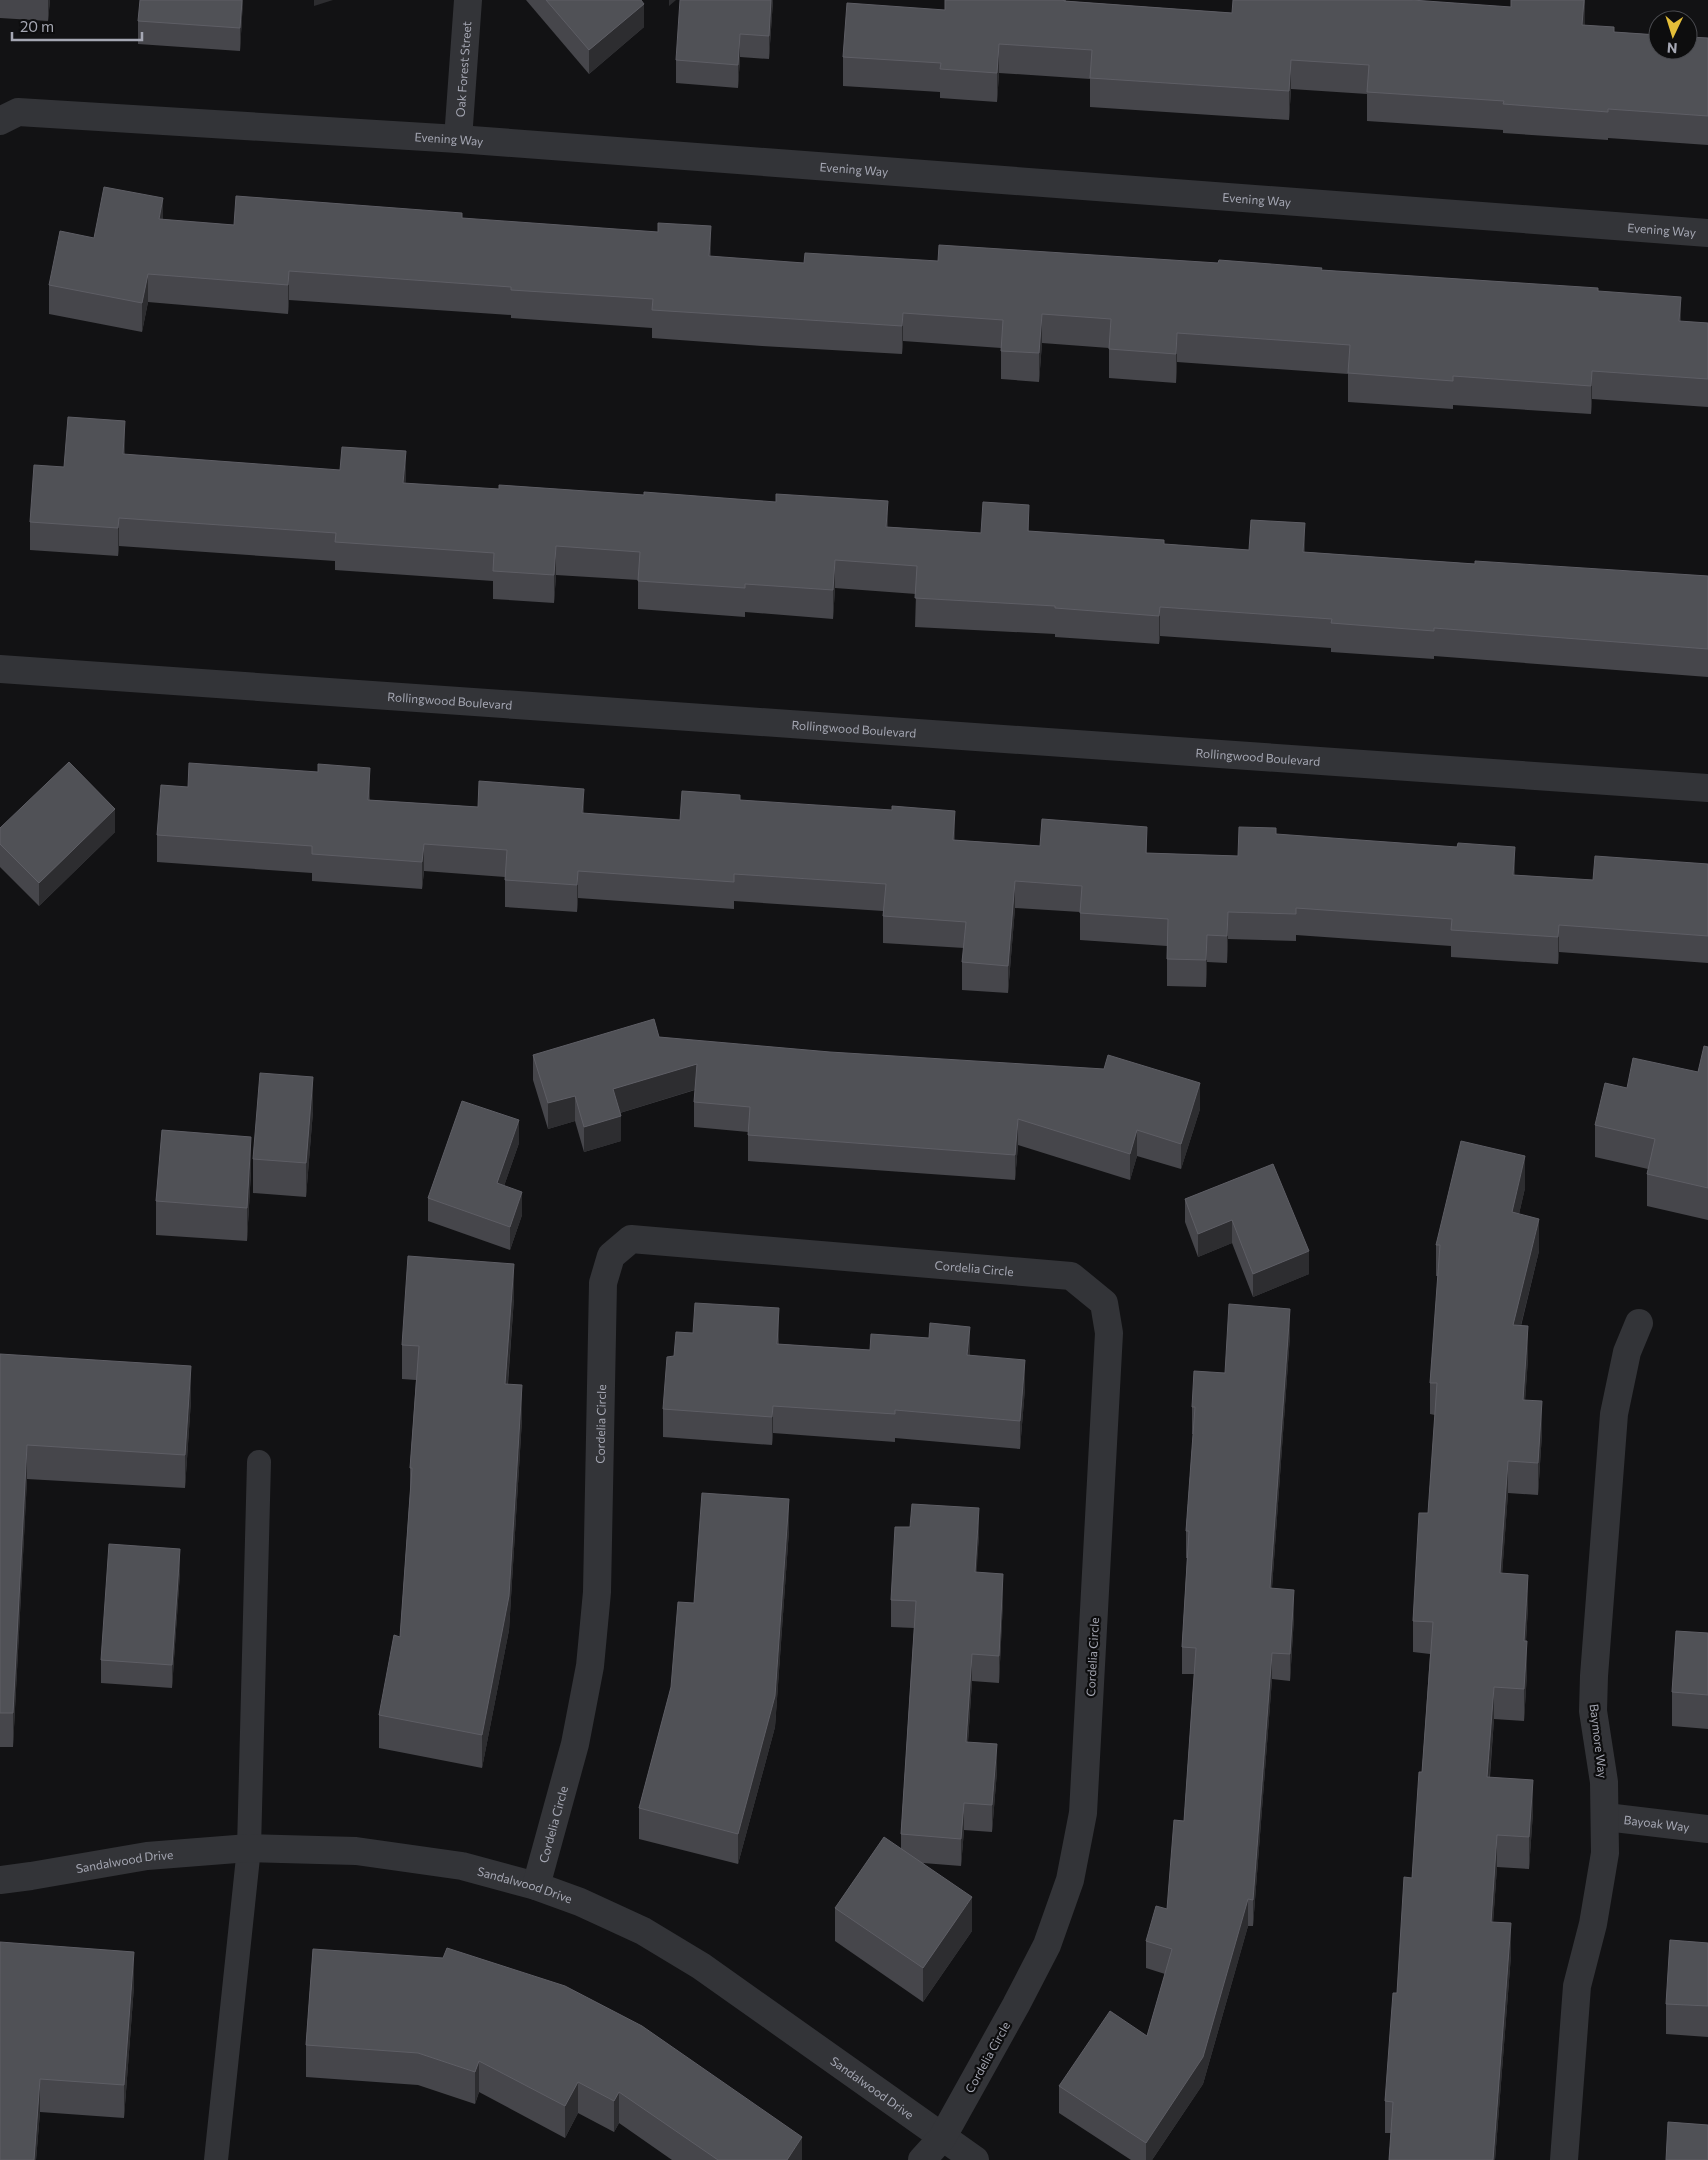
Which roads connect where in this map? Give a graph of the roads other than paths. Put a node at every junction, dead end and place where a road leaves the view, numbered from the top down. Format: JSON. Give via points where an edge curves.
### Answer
{"nodes":[{"id":1,"x":468,"y":0,"type":"edge"},
{"id":2,"x":0,"y":121,"type":"edge"},
{"id":3,"x":458,"y":139,"type":"junction"},
{"id":4,"x":1708,"y":233,"type":"edge"},
{"id":5,"x":0,"y":669,"type":"edge"},
{"id":6,"x":1708,"y":788,"type":"edge"},
{"id":7,"x":1639,"y":1323,"type":"dead end"},
{"id":8,"x":259,"y":1462,"type":"dead end"},
{"id":9,"x":1606,"y":1817,"type":"junction"},
{"id":10,"x":1708,"y":1829,"type":"edge"},
{"id":11,"x":249,"y":1848,"type":"junction"},
{"id":12,"x":0,"y":1880,"type":"edge"},
{"id":13,"x":536,"y":1886,"type":"junction"},
{"id":14,"x":942,"y":2138,"type":"junction"},
{"id":15,"x":216,"y":2160,"type":"edge"},
{"id":16,"x":922,"y":2160,"type":"edge"},
{"id":17,"x":975,"y":2160,"type":"edge"},
{"id":18,"x":1564,"y":2160,"type":"edge"}],
"edges":[{"from":1,"to":3,"type":"street","name":"Oak Forest Street"},
{"from":2,"to":3,"type":"street","name":"Evening Way","via":[[18,112]]},
{"from":3,"to":4,"type":"street","name":"Evening Way"},
{"from":5,"to":6,"type":"street","name":"Rollingwood Boulevard"},
{"from":7,"to":9,"type":"street","name":"Baymore Way","via":[[1627,1352],[1614,1414],[1594,1676],[1593,1711]]},
{"from":8,"to":11,"type":"lane"},
{"from":9,"to":10,"type":"street","name":"Bayoak Way"},
{"from":9,"to":18,"type":"street","name":"Baymore Way","via":[[1593,1924],[1577,1986]]},
{"from":11,"to":12,"type":"street","name":"Sandalwood Drive","via":[[147,1856]]},
{"from":11,"to":13,"type":"street","name":"Sandalwood Drive","via":[[356,1851],[462,1866]]},
{"from":11,"to":15,"type":"lane"},
{"from":13,"to":14,"type":"street","name":"Sandalwood Drive","via":[[643,1931],[701,1966]]},
{"from":13,"to":14,"type":"street","name":"Cordelia Circle","via":[[575,1744],[590,1666],[597,1592],[603,1283],[610,1256],[632,1239],[1071,1276],[1104,1303],[1109,1334],[1083,1813],[1070,1880],[1047,1944]]},
{"from":14,"to":16,"type":"street","name":"Cordelia Circle"},
{"from":14,"to":17,"type":"street","name":"Sandalwood Drive"}]}
